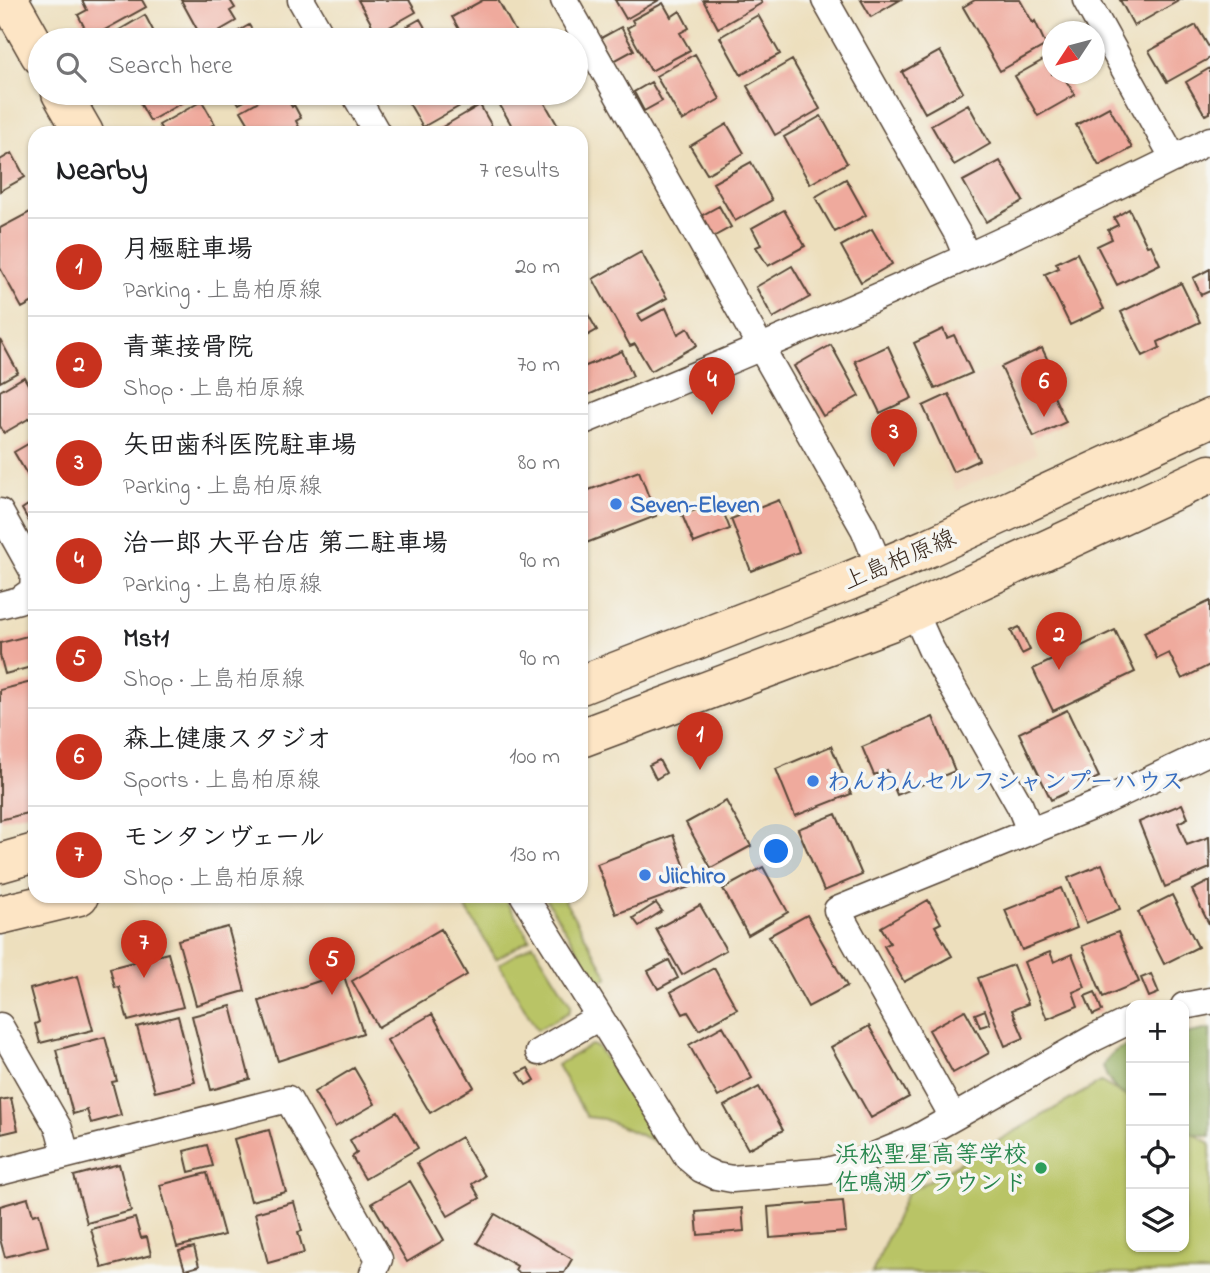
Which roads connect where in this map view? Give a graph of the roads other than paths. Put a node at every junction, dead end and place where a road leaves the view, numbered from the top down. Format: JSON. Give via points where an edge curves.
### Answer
{"nodes":[{"id":1,"x":9,"y":0,"type":"edge"},
{"id":2,"x":301,"y":0,"type":"edge"},
{"id":3,"x":564,"y":0,"type":"edge"},
{"id":4,"x":825,"y":0,"type":"edge"},
{"id":5,"x":1086,"y":0,"type":"edge"},
{"id":6,"x":317,"y":28,"type":"edge"},
{"id":7,"x":580,"y":28,"type":"edge"},
{"id":8,"x":28,"y":34,"type":"edge"},
{"id":9,"x":588,"y":43,"type":"edge"},
{"id":10,"x":68,"y":105,"type":"edge"},
{"id":11,"x":361,"y":105,"type":"edge"},
{"id":12,"x":80,"y":126,"type":"edge"},
{"id":13,"x":373,"y":126,"type":"edge"},
{"id":14,"x":1210,"y":140,"type":"edge"},
{"id":15,"x":1174,"y":159,"type":"junction"},
{"id":16,"x":967,"y":257,"type":"junction"},
{"id":17,"x":761,"y":349,"type":"junction"},
{"id":18,"x":1210,"y":418,"type":"edge"},
{"id":19,"x":588,"y":419,"type":"edge"},
{"id":20,"x":1210,"y":474,"type":"edge"},
{"id":21,"x":0,"y":512,"type":"edge"},
{"id":22,"x":28,"y":561,"type":"edge"},
{"id":23,"x":880,"y":568,"type":"junction"},
{"id":24,"x":28,"y":593,"type":"edge"},
{"id":25,"x":0,"y":605,"type":"edge"},
{"id":26,"x":914,"y":611,"type":"junction"},
{"id":27,"x":588,"y":681,"type":"edge"},
{"id":28,"x":588,"y":735,"type":"edge"},
{"id":29,"x":1210,"y":751,"type":"edge"},
{"id":30,"x":1030,"y":831,"type":"junction"},
{"id":31,"x":28,"y":855,"type":"edge"},
{"id":32,"x":0,"y":863,"type":"edge"},
{"id":33,"x":50,"y":903,"type":"edge"},
{"id":34,"x":527,"y":903,"type":"edge"},
{"id":35,"x":0,"y":915,"type":"edge"},
{"id":36,"x":1210,"y":1000,"type":"edge"},
{"id":37,"x":1189,"y":1005,"type":"edge"},
{"id":38,"x":599,"y":1017,"type":"junction"},
{"id":39,"x":1126,"y":1022,"type":"edge"},
{"id":40,"x":0,"y":1026,"type":"edge"},
{"id":41,"x":539,"y":1052,"type":"dead end"},
{"id":42,"x":953,"y":1118,"type":"junction"},
{"id":43,"x":66,"y":1155,"type":"junction"},
{"id":44,"x":0,"y":1172,"type":"edge"},
{"id":45,"x":374,"y":1273,"type":"edge"}],
"edges":[{"from":1,"to":8,"type":"street"},
{"from":2,"to":6,"type":"street"},
{"from":3,"to":7,"type":"street"},
{"from":4,"to":16,"type":"street"},
{"from":5,"to":15,"type":"street"},
{"from":9,"to":17,"type":"street"},
{"from":10,"to":12,"type":"street"},
{"from":11,"to":13,"type":"street"},
{"from":14,"to":15,"type":"street"},
{"from":15,"to":16,"type":"street"},
{"from":16,"to":17,"type":"street"},
{"from":17,"to":19,"type":"street"},
{"from":17,"to":23,"type":"street","via":[[864,530]]},
{"from":18,"to":23,"type":"street","name":"上島柏原線"},
{"from":20,"to":26,"type":"street"},
{"from":21,"to":22,"type":"street"},
{"from":23,"to":27,"type":"street","name":"上島柏原線"},
{"from":24,"to":25,"type":"street"},
{"from":26,"to":28,"type":"street"},
{"from":26,"to":30,"type":"street"},
{"from":29,"to":30,"type":"street"},
{"from":30,"to":42,"type":"street","via":[[837,910]]},
{"from":31,"to":32,"type":"street"},
{"from":33,"to":35,"type":"street"},
{"from":34,"to":38,"type":"street"},
{"from":36,"to":37,"type":"street"},
{"from":38,"to":41,"type":"street"},
{"from":38,"to":42,"type":"street","via":[[688,1158],[716,1176],[732,1179],[827,1171],[887,1153]]},
{"from":39,"to":42,"type":"street"},
{"from":40,"to":43,"type":"street","via":[[59,1129]]},
{"from":43,"to":44,"type":"street"},
{"from":43,"to":45,"type":"street","via":[[288,1099],[379,1259]]}]}
